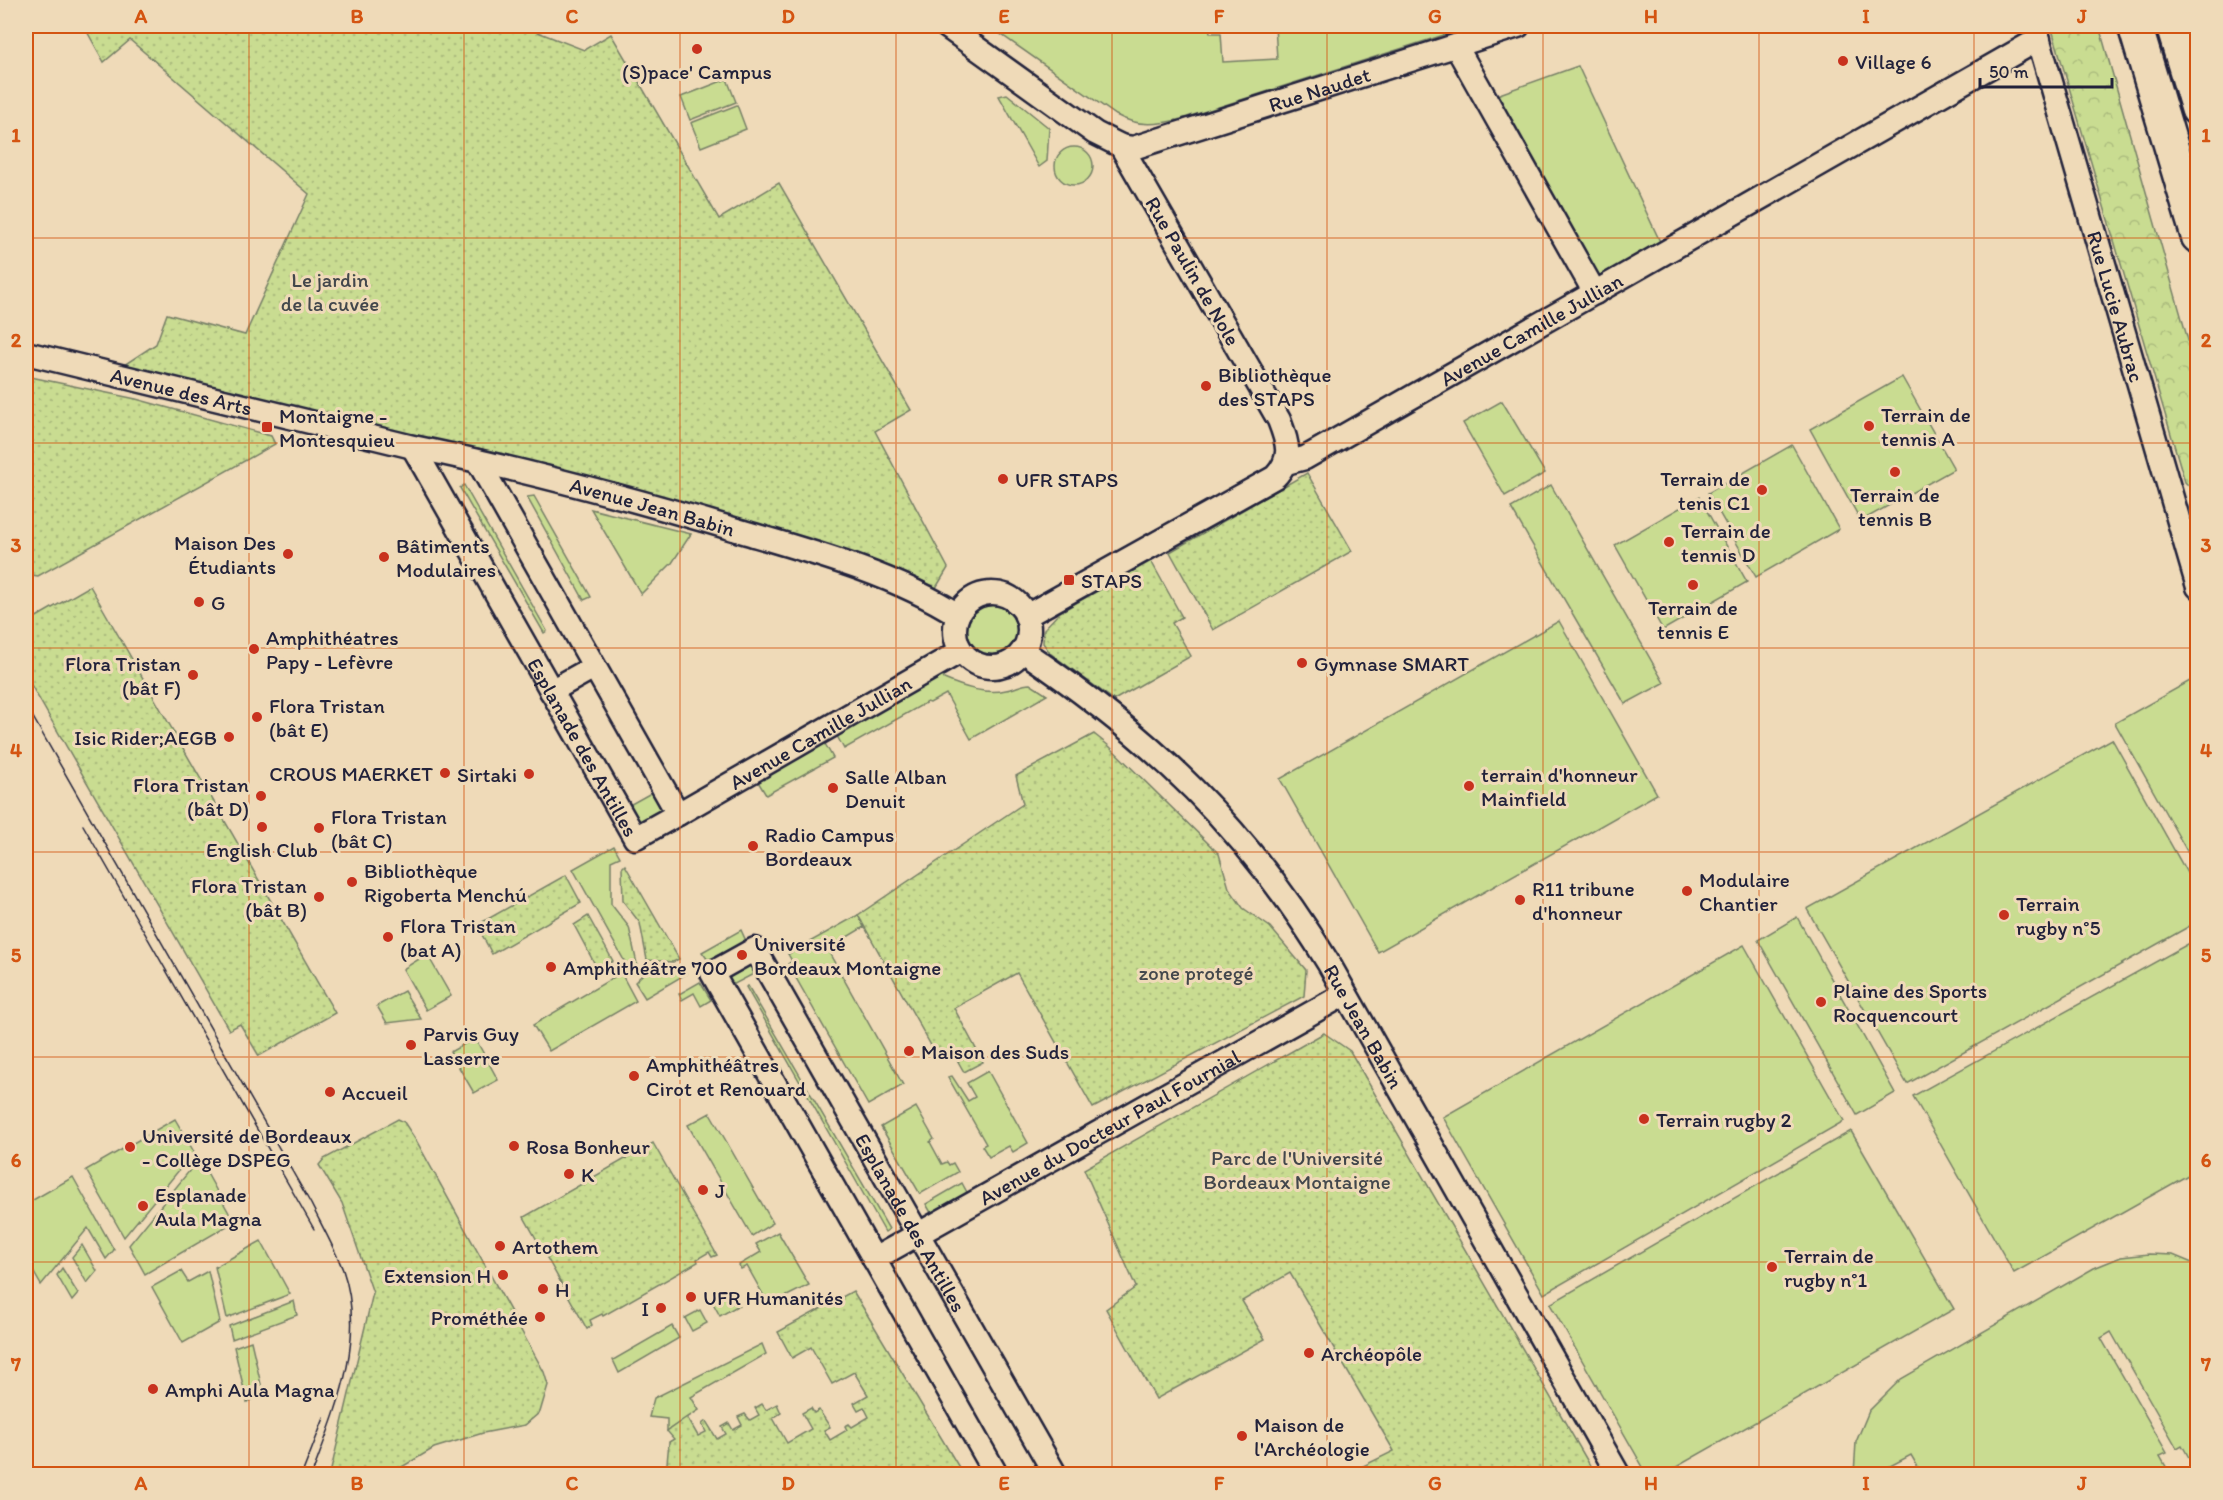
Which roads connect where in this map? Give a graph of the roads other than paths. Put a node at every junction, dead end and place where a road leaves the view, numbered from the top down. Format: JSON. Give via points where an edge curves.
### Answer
{"nodes":[{"id":1,"x":946,"y":26,"type":"edge"},
{"id":2,"x":1518,"y":26,"type":"edge"},
{"id":3,"x":2135,"y":26,"type":"edge"},
{"id":4,"x":2173,"y":26,"type":"edge"},
{"id":5,"x":2037,"y":32,"type":"edge"},
{"id":6,"x":1456,"y":45,"type":"junction"},
{"id":7,"x":2198,"y":109,"type":"edge"},
{"id":8,"x":1120,"y":146,"type":"junction"},
{"id":9,"x":2198,"y":236,"type":"edge"},
{"id":10,"x":1595,"y":292,"type":"junction"},
{"id":11,"x":26,"y":353,"type":"edge"},
{"id":12,"x":337,"y":429,"type":"joint"},
{"id":13,"x":413,"y":447,"type":"junction"},
{"id":14,"x":478,"y":461,"type":"junction"},
{"id":15,"x":1286,"y":463,"type":"junction"},
{"id":16,"x":2198,"y":586,"type":"edge"},
{"id":17,"x":958,"y":615,"type":"junction"},
{"id":18,"x":1026,"y":616,"type":"junction"},
{"id":19,"x":961,"y":651,"type":"junction"},
{"id":20,"x":1023,"y":651,"type":"junction"},
{"id":21,"x":594,"y":667,"type":"junction"},
{"id":22,"x":551,"y":691,"type":"junction"},
{"id":23,"x":678,"y":814,"type":"junction"},
{"id":24,"x":1345,"y":994,"type":"junction"},
{"id":25,"x":918,"y":1234,"type":"junction"},
{"id":26,"x":874,"y":1259,"type":"junction"},
{"id":27,"x":996,"y":1474,"type":"edge"},
{"id":28,"x":1055,"y":1474,"type":"edge"},
{"id":29,"x":1618,"y":1474,"type":"edge"}],
"edges":[{"from":1,"to":8,"type":"street","via":[[1095,133]]},
{"from":2,"to":6,"type":"street","name":"Rue Naudet"},
{"from":3,"to":9,"type":"highway"},
{"from":4,"to":7,"type":"highway"},
{"from":5,"to":10,"type":"street","name":"Avenue Camille Jullian"},
{"from":5,"to":16,"type":"street","name":"Rue Lucie Aubrac"},
{"from":6,"to":8,"type":"street","name":"Rue Naudet","via":[[1144,147]]},
{"from":6,"to":10,"type":"street"},
{"from":8,"to":15,"type":"street","name":"Rue Paulin de Nole","via":[[1279,420],[1289,452]]},
{"from":10,"to":15,"type":"street","name":"Avenue Camille Jullian","via":[[1305,459]]},
{"from":11,"to":12,"type":"street","name":"Avenue des Arts"},
{"from":12,"to":13,"type":"street","name":"Avenue Jean Babin"},
{"from":13,"to":14,"type":"street","name":"Avenue Jean Babin"},
{"from":13,"to":22,"type":"street","name":"Esplanade des Antilles"},
{"from":14,"to":17,"type":"street","name":"Avenue Jean Babin","via":[[710,521],[829,557],[933,599]]},
{"from":14,"to":21,"type":"street"},
{"from":15,"to":18,"type":"street","name":"Avenue Camille Jullian","via":[[1275,477]]},
{"from":17,"to":18,"type":"street","via":[[972,599],[993,593],[1013,600]]},
{"from":17,"to":19,"type":"street","via":[[955,627]]},
{"from":18,"to":20,"type":"street","via":[[1029,628]]},
{"from":19,"to":20,"type":"street","via":[[980,666],[992,668],[1004,666]]},
{"from":19,"to":23,"type":"street","name":"Avenue Camille Jullian"},
{"from":20,"to":24,"type":"street","name":"Rue Jean Babin","via":[[1110,714],[1206,799],[1294,908]]},
{"from":21,"to":22,"type":"street"},
{"from":21,"to":23,"type":"street"},
{"from":22,"to":23,"type":"street","name":"Esplanade des Antilles","via":[[635,838]]},
{"from":24,"to":25,"type":"street","name":"Avenue du Docteur Paul Fournial"},
{"from":24,"to":29,"type":"street","name":"Rue Jean Babin"},
{"from":25,"to":26,"type":"street","name":"Avenue du Docteur Paul Fournial"},
{"from":25,"to":26,"type":"street","name":"Esplanade des Antilles","via":[[755,949],[712,973]]},
{"from":25,"to":28,"type":"street","name":"Esplanade des Antilles"},
{"from":26,"to":27,"type":"street"}]}
